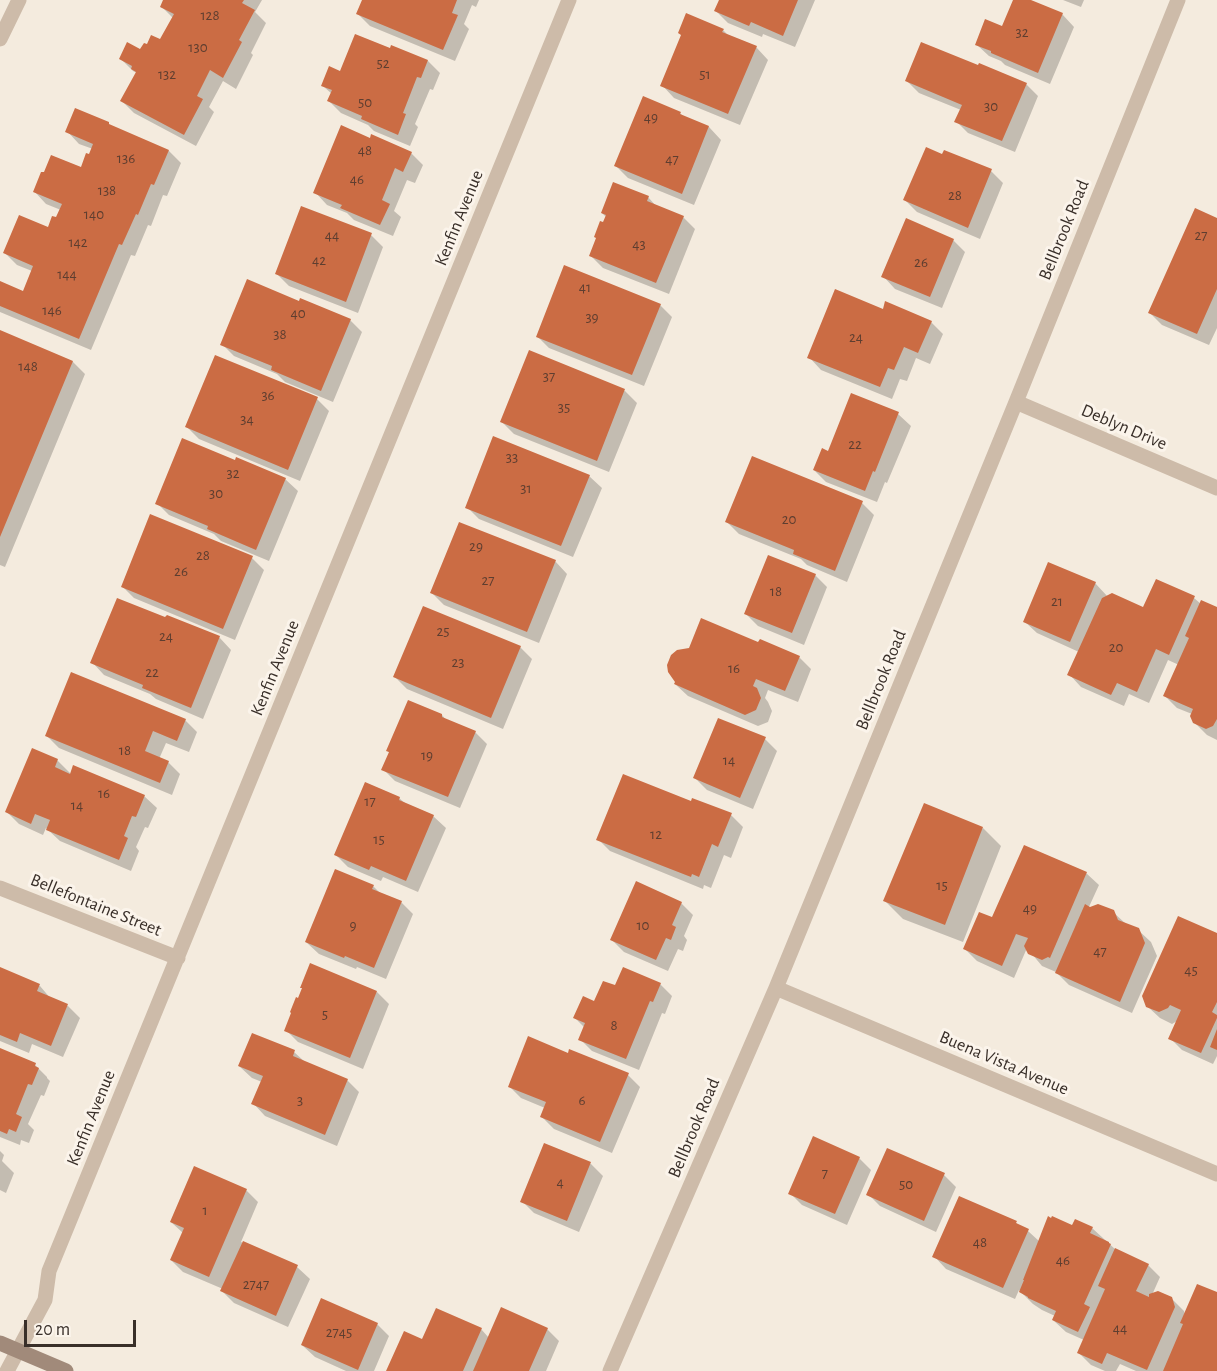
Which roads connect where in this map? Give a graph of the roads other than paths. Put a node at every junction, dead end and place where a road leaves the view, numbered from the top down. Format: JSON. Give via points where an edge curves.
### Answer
{"nodes":[{"id":1,"x":20,"y":0,"type":"edge"},
{"id":2,"x":569,"y":0,"type":"edge"},
{"id":3,"x":1178,"y":0,"type":"edge"},
{"id":4,"x":0,"y":39,"type":"edge"},
{"id":5,"x":1016,"y":402,"type":"junction"},
{"id":6,"x":1217,"y":488,"type":"edge"},
{"id":7,"x":0,"y":888,"type":"edge"},
{"id":8,"x":177,"y":958,"type":"junction"},
{"id":9,"x":776,"y":988,"type":"junction"},
{"id":10,"x":1217,"y":1174,"type":"edge"},
{"id":11,"x":0,"y":1343,"type":"edge"},
{"id":12,"x":17,"y":1350,"type":"junction"},
{"id":13,"x":7,"y":1371,"type":"edge"},
{"id":14,"x":66,"y":1371,"type":"edge"},
{"id":15,"x":610,"y":1371,"type":"edge"}],
"edges":[{"from":1,"to":4,"type":"street"},
{"from":2,"to":8,"type":"street","name":"Kenfin Avenue"},
{"from":3,"to":5,"type":"street","name":"Bellbrook Road"},
{"from":5,"to":6,"type":"street","name":"Deblyn Drive"},
{"from":5,"to":9,"type":"street","name":"Bellbrook Road"},
{"from":7,"to":8,"type":"street","name":"Bellefontaine Street"},
{"from":8,"to":12,"type":"street","name":"Kenfin Avenue","via":[[50,1271],[45,1300]]},
{"from":9,"to":10,"type":"street","name":"Buena Vista Avenue"},
{"from":9,"to":15,"type":"street","name":"Bellbrook Road"},
{"from":11,"to":12,"type":"main road"},
{"from":12,"to":13,"type":"street","name":"Kenfin Avenue"},
{"from":12,"to":14,"type":"main road"}]}
